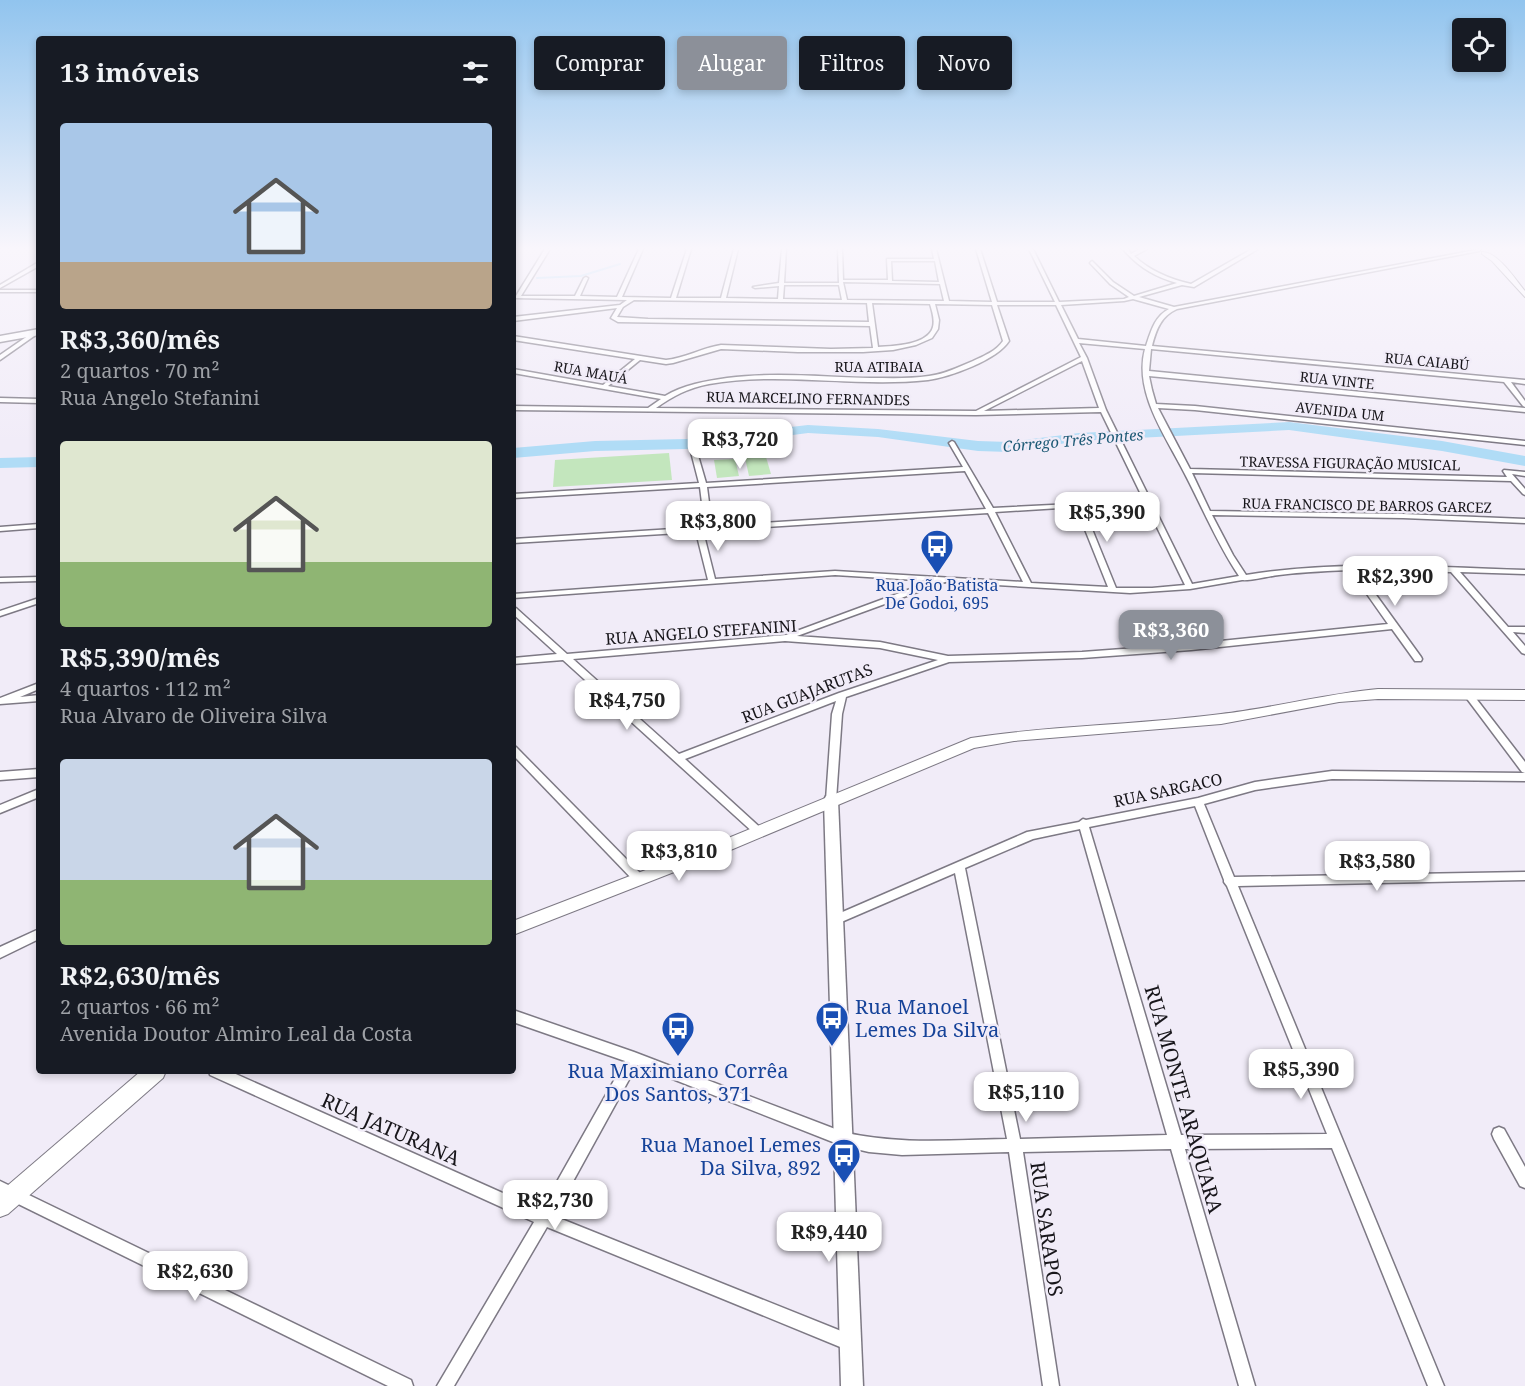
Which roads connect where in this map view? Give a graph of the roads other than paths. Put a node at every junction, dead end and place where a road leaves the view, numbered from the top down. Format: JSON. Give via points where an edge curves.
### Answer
{"nodes":[{"id":1,"x":557,"y":314,"type":"edge"},
{"id":2,"x":617,"y":314,"type":"edge"},
{"id":3,"x":871,"y":314,"type":"edge"},
{"id":4,"x":936,"y":314,"type":"edge"},
{"id":5,"x":1000,"y":314,"type":"edge"},
{"id":6,"x":1063,"y":314,"type":"edge"},
{"id":7,"x":1164,"y":314,"type":"edge"},
{"id":8,"x":516,"y":319,"type":"edge"},
{"id":9,"x":872,"y":324,"type":"junction"},
{"id":10,"x":36,"y":332,"type":"edge"},
{"id":11,"x":36,"y":333,"type":"edge"},
{"id":12,"x":0,"y":338,"type":"edge"},
{"id":13,"x":516,"y":339,"type":"edge"},
{"id":14,"x":1077,"y":341,"type":"junction"},
{"id":15,"x":1147,"y":347,"type":"junction"},
{"id":16,"x":876,"y":349,"type":"junction"},
{"id":17,"x":0,"y":358,"type":"edge"},
{"id":18,"x":1084,"y":358,"type":"junction"},
{"id":19,"x":638,"y":359,"type":"junction"},
{"id":20,"x":516,"y":371,"type":"edge"},
{"id":21,"x":1147,"y":374,"type":"junction"},
{"id":22,"x":1506,"y":380,"type":"junction"},
{"id":23,"x":1525,"y":382,"type":"edge"},
{"id":24,"x":605,"y":386,"type":"junction"},
{"id":25,"x":666,"y":398,"type":"junction"},
{"id":26,"x":0,"y":400,"type":"edge"},
{"id":27,"x":9,"y":400,"type":"junction"},
{"id":28,"x":36,"y":401,"type":"edge"},
{"id":29,"x":1525,"y":405,"type":"edge"},
{"id":30,"x":0,"y":406,"type":"edge"},
{"id":31,"x":1153,"y":406,"type":"junction"},
{"id":32,"x":516,"y":408,"type":"edge"},
{"id":33,"x":651,"y":408,"type":"junction"},
{"id":34,"x":1103,"y":410,"type":"junction"},
{"id":35,"x":1525,"y":410,"type":"edge"},
{"id":36,"x":976,"y":413,"type":"junction"},
{"id":37,"x":952,"y":442,"type":"dead end"},
{"id":38,"x":1525,"y":443,"type":"edge"},
{"id":39,"x":694,"y":452,"type":"dead end"},
{"id":40,"x":968,"y":469,"type":"junction"},
{"id":41,"x":1188,"y":471,"type":"junction"},
{"id":42,"x":1525,"y":474,"type":"edge"},
{"id":43,"x":1512,"y":479,"type":"junction"},
{"id":44,"x":703,"y":484,"type":"junction"},
{"id":45,"x":1525,"y":493,"type":"edge"},
{"id":46,"x":516,"y":496,"type":"edge"},
{"id":47,"x":1111,"y":503,"type":"dead end"},
{"id":48,"x":1079,"y":506,"type":"junction"},
{"id":49,"x":991,"y":512,"type":"junction"},
{"id":50,"x":1209,"y":513,"type":"junction"},
{"id":51,"x":1525,"y":521,"type":"edge"},
{"id":52,"x":36,"y":526,"type":"edge"},
{"id":53,"x":0,"y":529,"type":"edge"},
{"id":54,"x":709,"y":529,"type":"junction"},
{"id":55,"x":699,"y":530,"type":"junction"},
{"id":56,"x":516,"y":541,"type":"edge"},
{"id":57,"x":1352,"y":568,"type":"junction"},
{"id":58,"x":1454,"y":570,"type":"junction"},
{"id":59,"x":1525,"y":572,"type":"edge"},
{"id":60,"x":36,"y":579,"type":"edge"},
{"id":61,"x":946,"y":579,"type":"junction"},
{"id":62,"x":1245,"y":579,"type":"junction"},
{"id":63,"x":0,"y":580,"type":"edge"},
{"id":64,"x":712,"y":582,"type":"junction"},
{"id":65,"x":1027,"y":583,"type":"junction"},
{"id":66,"x":1190,"y":587,"type":"junction"},
{"id":67,"x":1113,"y":590,"type":"junction"},
{"id":68,"x":516,"y":596,"type":"edge"},
{"id":69,"x":36,"y":601,"type":"edge"},
{"id":70,"x":516,"y":613,"type":"edge"},
{"id":71,"x":0,"y":614,"type":"edge"},
{"id":72,"x":1392,"y":626,"type":"junction"},
{"id":73,"x":1506,"y":629,"type":"junction"},
{"id":74,"x":1525,"y":630,"type":"edge"},
{"id":75,"x":785,"y":638,"type":"junction"},
{"id":76,"x":1525,"y":651,"type":"edge"},
{"id":77,"x":567,"y":657,"type":"junction"},
{"id":78,"x":948,"y":659,"type":"junction"},
{"id":79,"x":1418,"y":659,"type":"dead end"},
{"id":80,"x":516,"y":661,"type":"edge"},
{"id":81,"x":36,"y":687,"type":"edge"},
{"id":82,"x":1468,"y":694,"type":"junction"},
{"id":83,"x":842,"y":695,"type":"junction"},
{"id":84,"x":1525,"y":695,"type":"edge"},
{"id":85,"x":36,"y":698,"type":"edge"},
{"id":86,"x":0,"y":701,"type":"edge"},
{"id":87,"x":516,"y":753,"type":"edge"},
{"id":88,"x":678,"y":758,"type":"junction"},
{"id":89,"x":1525,"y":769,"type":"edge"},
{"id":90,"x":36,"y":773,"type":"edge"},
{"id":91,"x":0,"y":776,"type":"edge"},
{"id":92,"x":1525,"y":777,"type":"edge"},
{"id":93,"x":36,"y":794,"type":"edge"},
{"id":94,"x":831,"y":800,"type":"junction"},
{"id":95,"x":1198,"y":802,"type":"junction"},
{"id":96,"x":0,"y":809,"type":"edge"},
{"id":97,"x":1083,"y":823,"type":"junction"},
{"id":98,"x":759,"y":831,"type":"junction"},
{"id":99,"x":959,"y":867,"type":"junction"},
{"id":100,"x":1525,"y":876,"type":"edge"},
{"id":101,"x":639,"y":879,"type":"junction"},
{"id":102,"x":1229,"y":882,"type":"junction"},
{"id":103,"x":835,"y":920,"type":"junction"},
{"id":104,"x":516,"y":927,"type":"edge"},
{"id":105,"x":36,"y":935,"type":"edge"},
{"id":106,"x":0,"y":953,"type":"edge"},
{"id":107,"x":516,"y":1017,"type":"edge"},
{"id":108,"x":634,"y":1058,"type":"junction"},
{"id":109,"x":152,"y":1074,"type":"edge"},
{"id":110,"x":222,"y":1074,"type":"edge"},
{"id":111,"x":1499,"y":1134,"type":"dead end"},
{"id":112,"x":843,"y":1139,"type":"junction"},
{"id":113,"x":1335,"y":1141,"type":"junction"},
{"id":114,"x":1177,"y":1142,"type":"junction"},
{"id":115,"x":1015,"y":1146,"type":"junction"},
{"id":116,"x":1525,"y":1181,"type":"edge"},
{"id":117,"x":4,"y":1196,"type":"edge"},
{"id":118,"x":544,"y":1219,"type":"junction"},
{"id":119,"x":851,"y":1343,"type":"junction"},
{"id":120,"x":405,"y":1386,"type":"edge"},
{"id":121,"x":445,"y":1386,"type":"edge"},
{"id":122,"x":852,"y":1386,"type":"edge"},
{"id":123,"x":1050,"y":1386,"type":"edge"},
{"id":124,"x":1247,"y":1386,"type":"edge"},
{"id":125,"x":1436,"y":1386,"type":"edge"}],
"edges":[{"from":1,"to":8,"type":"street"},
{"from":2,"to":9,"type":"street","via":[[616,320]]},
{"from":3,"to":9,"type":"street"},
{"from":4,"to":16,"type":"street","via":[[936,328],[928,338],[900,347]]},
{"from":5,"to":25,"type":"street","name":"RUA ATIBAIA","via":[[1004,347],[937,376],[725,379]]},
{"from":6,"to":14,"type":"street"},
{"from":7,"to":15,"type":"street"},
{"from":9,"to":16,"type":"street"},
{"from":10,"to":12,"type":"main road"},
{"from":11,"to":17,"type":"street"},
{"from":13,"to":19,"type":"street"},
{"from":14,"to":15,"type":"street","name":"RUA CAIABÚ"},
{"from":14,"to":18,"type":"street"},
{"from":15,"to":21,"type":"street"},
{"from":15,"to":22,"type":"street","name":"RUA CAIABÚ"},
{"from":16,"to":19,"type":"street","via":[[721,347],[676,362]]},
{"from":18,"to":34,"type":"street"},
{"from":18,"to":36,"type":"street"},
{"from":19,"to":24,"type":"street"},
{"from":20,"to":24,"type":"street","name":"RUA MAUÁ"},
{"from":21,"to":31,"type":"street"},
{"from":21,"to":35,"type":"street","name":"RUA VINTE"},
{"from":22,"to":23,"type":"street","name":"RUA CAIABÚ"},
{"from":22,"to":29,"type":"street"},
{"from":24,"to":25,"type":"street","name":"RUA MAUÁ"},
{"from":25,"to":33,"type":"street","name":"RUA ATIBAIA"},
{"from":26,"to":27,"type":"street"},
{"from":27,"to":28,"type":"street"},
{"from":27,"to":30,"type":"street"},
{"from":31,"to":38,"type":"street","name":"AVENIDA UM"},
{"from":31,"to":41,"type":"street"},
{"from":32,"to":33,"type":"street","name":"RUA MARCELINO FERNANDES"},
{"from":33,"to":36,"type":"street","name":"RUA MARCELINO FERNANDES"},
{"from":34,"to":36,"type":"street","name":"RUA MARCELINO FERNANDES"},
{"from":34,"to":66,"type":"street"},
{"from":37,"to":40,"type":"street"},
{"from":39,"to":44,"type":"street"},
{"from":40,"to":44,"type":"street"},
{"from":40,"to":49,"type":"street"},
{"from":41,"to":43,"type":"street","name":"TRAVESSA FIGURAÇÃO MUSICAL"},
{"from":41,"to":50,"type":"street"},
{"from":42,"to":43,"type":"street","via":[[1506,471]]},
{"from":43,"to":45,"type":"street"},
{"from":44,"to":46,"type":"street"},
{"from":44,"to":54,"type":"street"},
{"from":47,"to":48,"type":"street"},
{"from":48,"to":49,"type":"street"},
{"from":48,"to":67,"type":"street"},
{"from":49,"to":54,"type":"street"},
{"from":49,"to":65,"type":"street"},
{"from":50,"to":51,"type":"street","name":"RUA FRANCISCO DE BARROS GARCEZ"},
{"from":50,"to":62,"type":"street","via":[[1223,545]]},
{"from":52,"to":53,"type":"street"},
{"from":54,"to":55,"type":"street"},
{"from":55,"to":56,"type":"street"},
{"from":55,"to":64,"type":"street"},
{"from":57,"to":58,"type":"street"},
{"from":57,"to":62,"type":"street"},
{"from":57,"to":72,"type":"street"},
{"from":58,"to":59,"type":"street"},
{"from":58,"to":73,"type":"street"},
{"from":60,"to":63,"type":"street"},
{"from":61,"to":64,"type":"street","via":[[835,573]]},
{"from":61,"to":65,"type":"street"},
{"from":61,"to":75,"type":"street"},
{"from":62,"to":66,"type":"street"},
{"from":64,"to":68,"type":"street"},
{"from":65,"to":67,"type":"street"},
{"from":66,"to":67,"type":"street"},
{"from":69,"to":71,"type":"street"},
{"from":70,"to":77,"type":"street"},
{"from":72,"to":78,"type":"street","name":"RUA ANGELO STEFANINI","via":[[1191,647]]},
{"from":72,"to":79,"type":"street"},
{"from":73,"to":74,"type":"street"},
{"from":73,"to":76,"type":"street"},
{"from":75,"to":77,"type":"street","name":"RUA ANGELO STEFANINI"},
{"from":75,"to":78,"type":"street","name":"RUA ANGELO STEFANINI","via":[[880,645]]},
{"from":77,"to":80,"type":"street","name":"RUA ANGELO STEFANINI"},
{"from":77,"to":88,"type":"street"},
{"from":78,"to":83,"type":"street","name":"RUA GUAJARUTAS"},
{"from":81,"to":86,"type":"street"},
{"from":82,"to":84,"type":"main road"},
{"from":82,"to":89,"type":"street"},
{"from":82,"to":94,"type":"main road","via":[[1339,697],[1221,719],[992,738],[951,750]]},
{"from":83,"to":88,"type":"street","name":"RUA GUAJARUTAS"},
{"from":83,"to":94,"type":"street"},
{"from":85,"to":86,"type":"street"},
{"from":87,"to":101,"type":"street"},
{"from":88,"to":98,"type":"street"},
{"from":90,"to":91,"type":"street"},
{"from":92,"to":95,"type":"street","name":"RUA SARGACO","via":[[1332,775],[1255,786]]},
{"from":93,"to":96,"type":"street"},
{"from":94,"to":98,"type":"main road"},
{"from":94,"to":103,"type":"street"},
{"from":95,"to":97,"type":"street","name":"RUA SARGACO"},
{"from":95,"to":102,"type":"street"},
{"from":97,"to":99,"type":"street","name":"RUA SARGACO","via":[[1031,835]]},
{"from":97,"to":114,"type":"street","name":"RUA MONTE ARAQUARA"},
{"from":98,"to":101,"type":"main road"},
{"from":99,"to":103,"type":"street","name":"RUA SARGACO"},
{"from":99,"to":115,"type":"street","name":"RUA SARAPOS"},
{"from":100,"to":102,"type":"street"},
{"from":101,"to":104,"type":"main road"},
{"from":102,"to":113,"type":"street"},
{"from":103,"to":112,"type":"street"},
{"from":105,"to":106,"type":"street"},
{"from":107,"to":108,"type":"street"},
{"from":108,"to":112,"type":"street"},
{"from":108,"to":118,"type":"street"},
{"from":109,"to":117,"type":"main road"},
{"from":110,"to":118,"type":"street","name":"RUA JATURANA"},
{"from":111,"to":116,"type":"street"},
{"from":112,"to":115,"type":"street","via":[[902,1148]]},
{"from":112,"to":119,"type":"street"},
{"from":113,"to":114,"type":"street"},
{"from":113,"to":125,"type":"street"},
{"from":114,"to":115,"type":"street"},
{"from":114,"to":124,"type":"street","name":"RUA MONTE ARAQUARA"},
{"from":115,"to":123,"type":"street","name":"RUA SARAPOS"},
{"from":117,"to":120,"type":"street"},
{"from":118,"to":119,"type":"street","name":"RUA JATURANA"},
{"from":118,"to":121,"type":"street"},
{"from":119,"to":122,"type":"street"}]}
